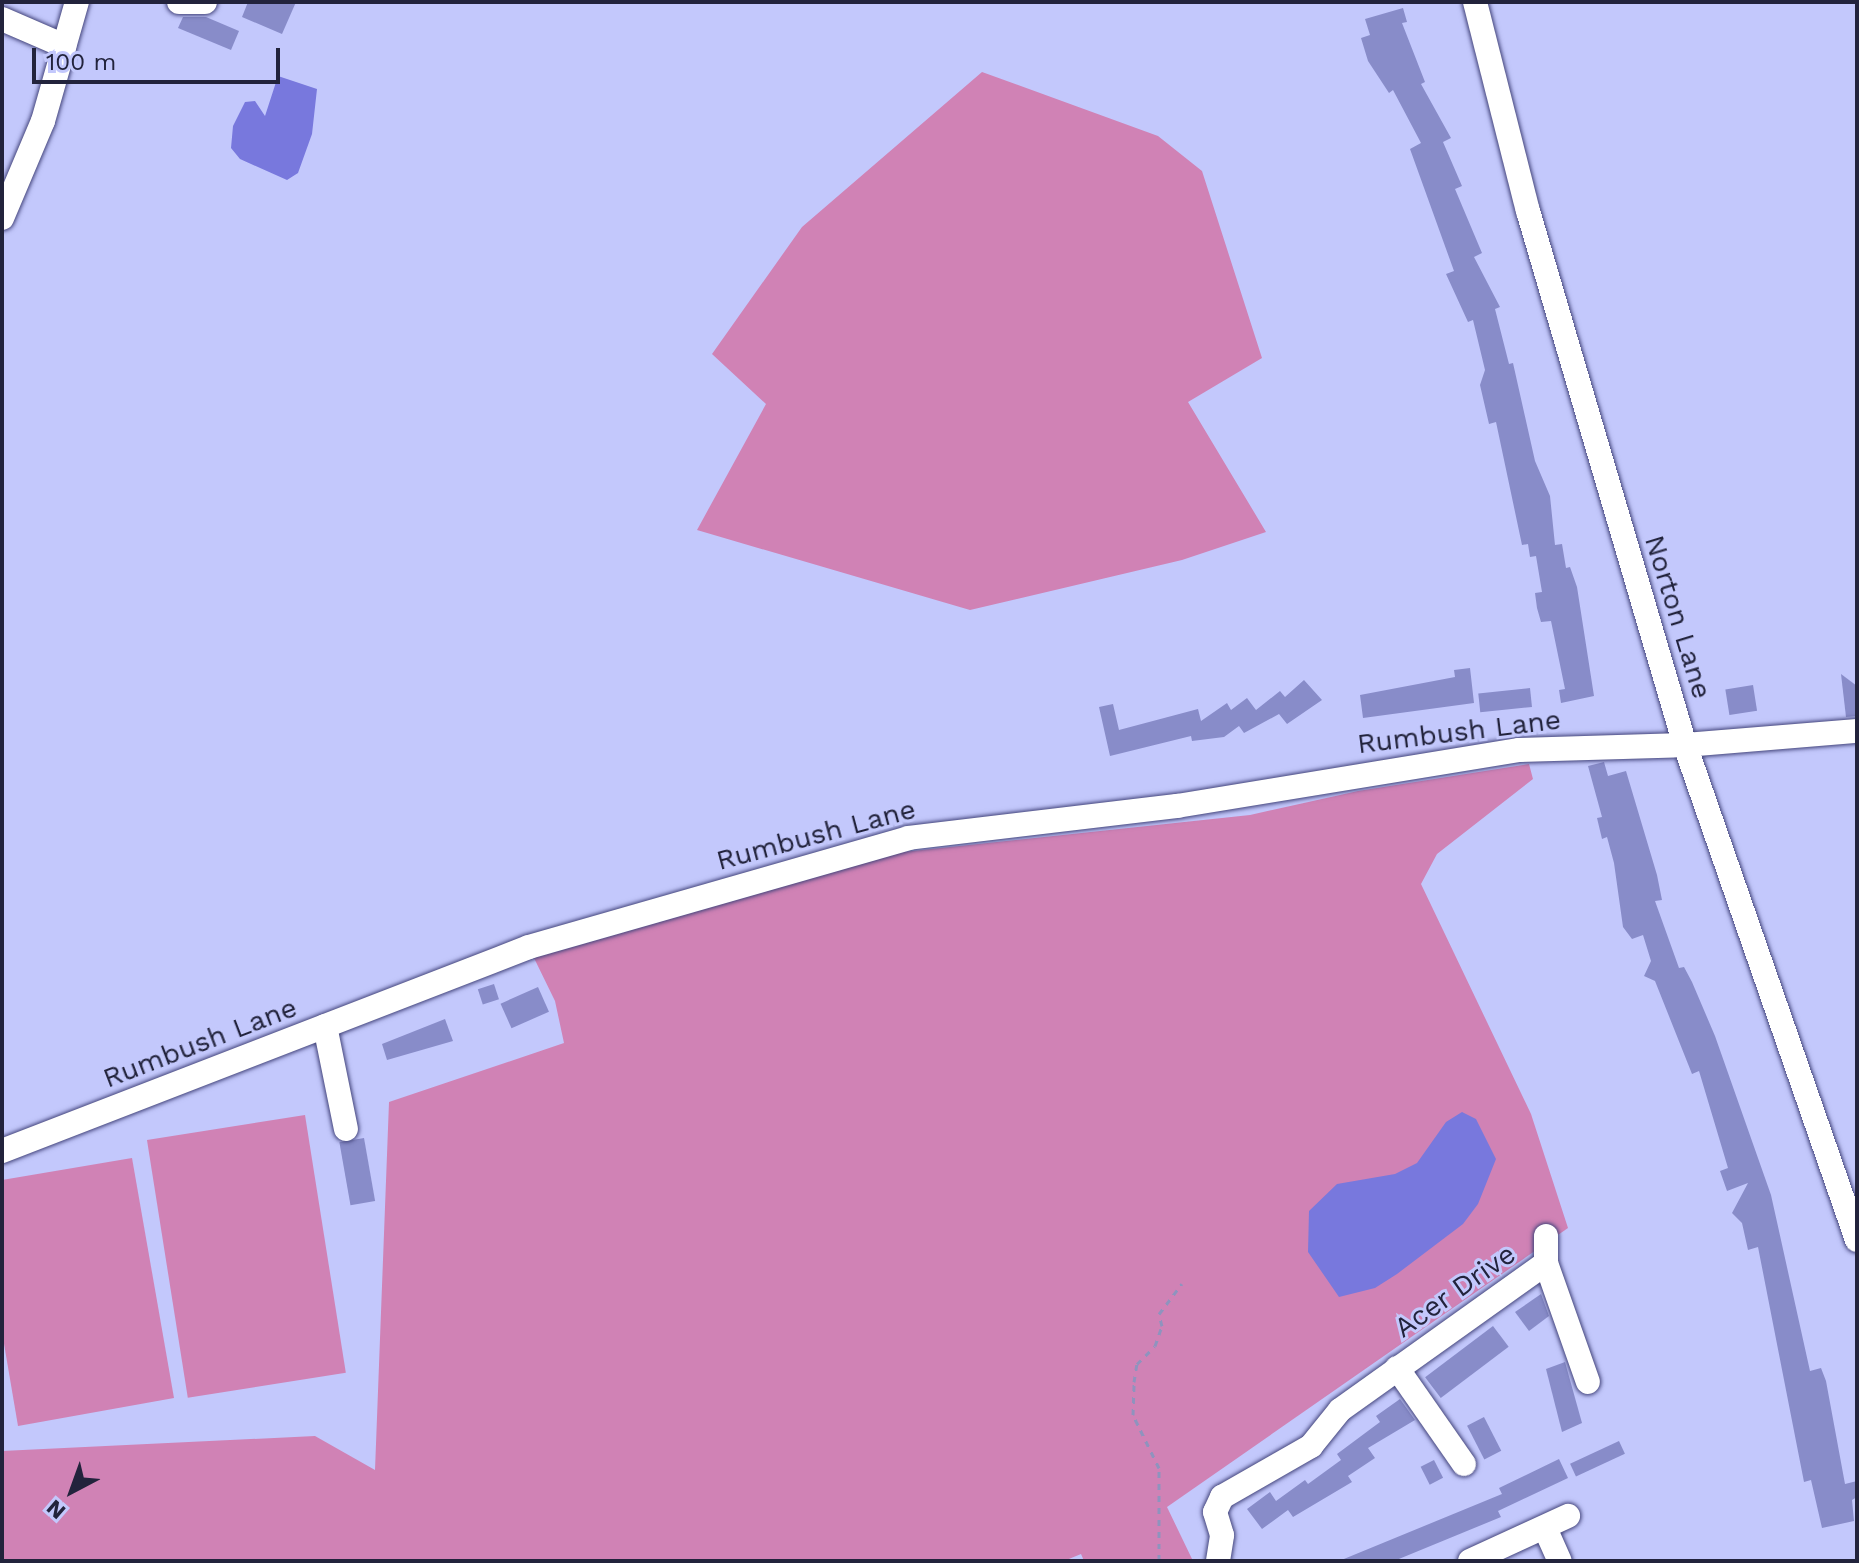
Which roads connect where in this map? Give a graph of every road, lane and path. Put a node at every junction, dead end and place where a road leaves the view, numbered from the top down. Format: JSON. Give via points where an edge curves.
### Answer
{"nodes":[{"id":1,"x":77,"y":2,"type":"edge"},
{"id":2,"x":179,"y":2,"type":"edge"},
{"id":3,"x":205,"y":2,"type":"edge"},
{"id":4,"x":1475,"y":2,"type":"edge"},
{"id":5,"x":2,"y":19,"type":"edge"},
{"id":6,"x":64,"y":46,"type":"junction"},
{"id":7,"x":2,"y":218,"type":"edge"},
{"id":8,"x":1857,"y":731,"type":"edge"},
{"id":9,"x":1685,"y":745,"type":"junction"},
{"id":10,"x":325,"y":1026,"type":"junction"},
{"id":11,"x":346,"y":1129,"type":"dead end"},
{"id":12,"x":2,"y":1151,"type":"edge"},
{"id":13,"x":1546,"y":1236,"type":"dead end"},
{"id":14,"x":1857,"y":1240,"type":"edge"},
{"id":15,"x":1546,"y":1263,"type":"junction"},
{"id":16,"x":1182,"y":1284,"type":"dead end"},
{"id":17,"x":1397,"y":1368,"type":"junction"},
{"id":18,"x":1588,"y":1382,"type":"dead end"},
{"id":19,"x":1464,"y":1464,"type":"dead end"},
{"id":20,"x":1568,"y":1516,"type":"dead end"},
{"id":21,"x":1535,"y":1532,"type":"junction"},
{"id":22,"x":1159,"y":1561,"type":"edge"},
{"id":23,"x":1218,"y":1561,"type":"edge"},
{"id":24,"x":1470,"y":1561,"type":"edge"},
{"id":25,"x":1560,"y":1561,"type":"edge"}],
"edges":[{"from":1,"to":6,"type":"street"},
{"from":2,"to":3,"type":"street"},
{"from":4,"to":9,"type":"street","name":"Norton Lane","via":[[1536,241]]},
{"from":5,"to":6,"type":"street"},
{"from":6,"to":7,"type":"street","via":[[43,121]]},
{"from":8,"to":9,"type":"street","name":"Rumbush Lane"},
{"from":9,"to":10,"type":"street","name":"Rumbush Lane","via":[[1519,750],[1177,806],[908,838],[529,947]]},
{"from":9,"to":14,"type":"street","name":"Norton Lane"},
{"from":10,"to":11,"type":"street"},
{"from":10,"to":12,"type":"street","name":"Rumbush Lane"},
{"from":13,"to":15,"type":"street","name":"Acer Drive"},
{"from":15,"to":17,"type":"street","name":"Acer Drive"},
{"from":15,"to":18,"type":"street","name":"Acer Drive"},
{"from":16,"to":22,"type":"path","via":[[1159,1314],[1162,1326],[1155,1346],[1137,1364],[1134,1382],[1133,1415],[1159,1468]]},
{"from":17,"to":19,"type":"street","name":"Acer Drive"},
{"from":17,"to":23,"type":"street","name":"Acer Drive","via":[[1340,1410],[1311,1446],[1222,1497],[1215,1512],[1222,1535]]},
{"from":20,"to":21,"type":"street"},
{"from":21,"to":24,"type":"street"},
{"from":21,"to":25,"type":"street"}]}
